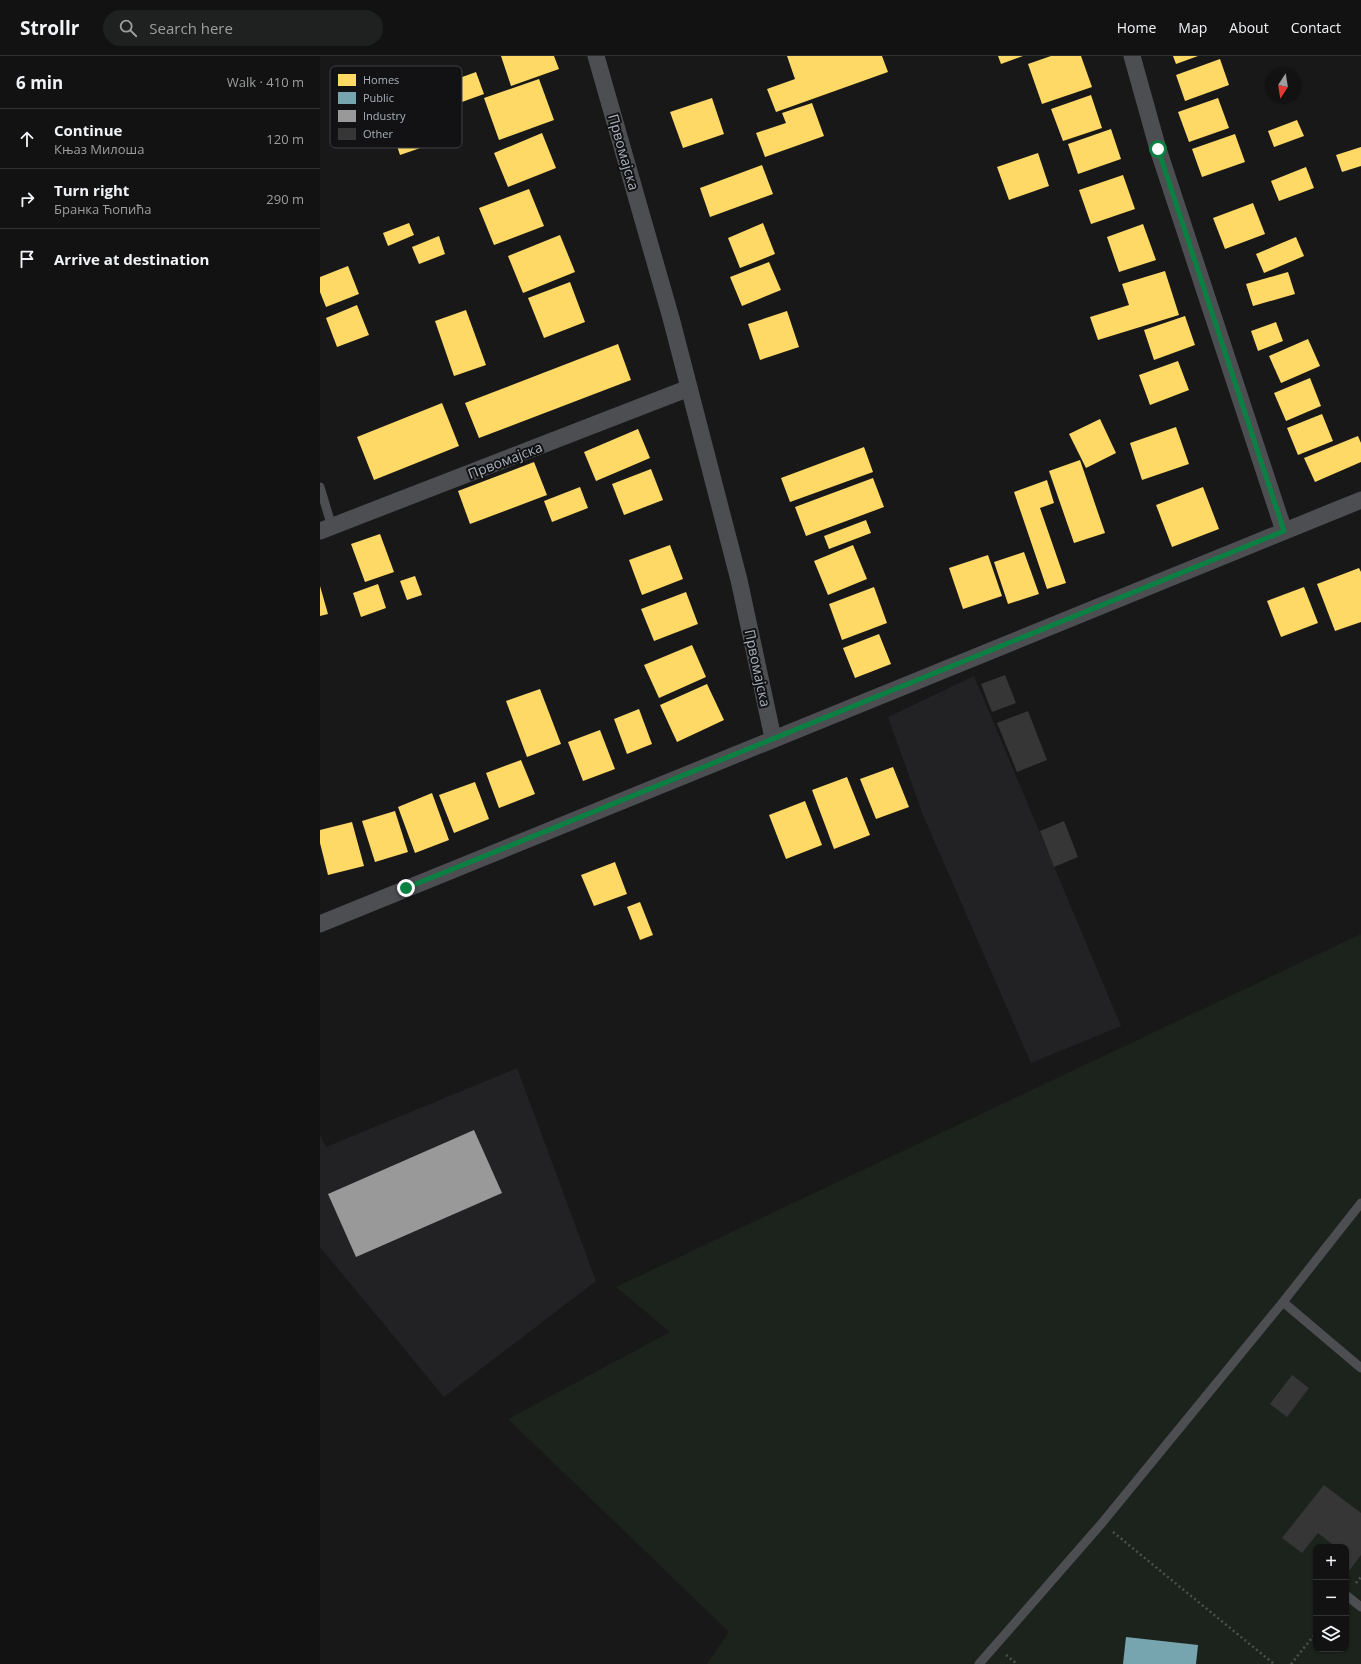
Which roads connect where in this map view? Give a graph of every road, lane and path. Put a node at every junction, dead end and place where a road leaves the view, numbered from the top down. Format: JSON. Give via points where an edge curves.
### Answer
{"nodes":[{"id":1,"x":596,"y":56,"type":"edge"},
{"id":2,"x":1132,"y":56,"type":"edge"},
{"id":3,"x":689,"y":388,"type":"junction"},
{"id":4,"x":320,"y":487,"type":"edge"},
{"id":5,"x":1361,"y":500,"type":"edge"},
{"id":6,"x":326,"y":529,"type":"edge"},
{"id":7,"x":1284,"y":531,"type":"junction"},
{"id":8,"x":773,"y":738,"type":"junction"},
{"id":9,"x":320,"y":924,"type":"edge"},
{"id":10,"x":1361,"y":1203,"type":"edge"},
{"id":11,"x":1283,"y":1302,"type":"junction"},
{"id":12,"x":1361,"y":1368,"type":"edge"},
{"id":13,"x":1102,"y":1523,"type":"junction"},
{"id":14,"x":1349,"y":1597,"type":"edge"},
{"id":15,"x":1361,"y":1607,"type":"edge"},
{"id":16,"x":1313,"y":1637,"type":"edge"},
{"id":17,"x":979,"y":1664,"type":"edge"},
{"id":18,"x":1274,"y":1664,"type":"edge"},
{"id":19,"x":1291,"y":1664,"type":"edge"}],
"edges":[{"from":1,"to":3,"type":"street","name":"Првомајска"},
{"from":2,"to":7,"type":"street","via":[[1158,149]]},
{"from":3,"to":6,"type":"street","name":"Првомајска"},
{"from":3,"to":8,"type":"street","name":"Првомајска","via":[[739,580]]},
{"from":4,"to":6,"type":"lane"},
{"from":5,"to":7,"type":"street"},
{"from":7,"to":8,"type":"street"},
{"from":8,"to":9,"type":"street"},
{"from":10,"to":11,"type":"lane"},
{"from":11,"to":12,"type":"lane"},
{"from":11,"to":13,"type":"lane"},
{"from":13,"to":17,"type":"lane"},
{"from":13,"to":18,"type":"path"},
{"from":14,"to":15,"type":"lane"},
{"from":16,"to":19,"type":"path"}]}
